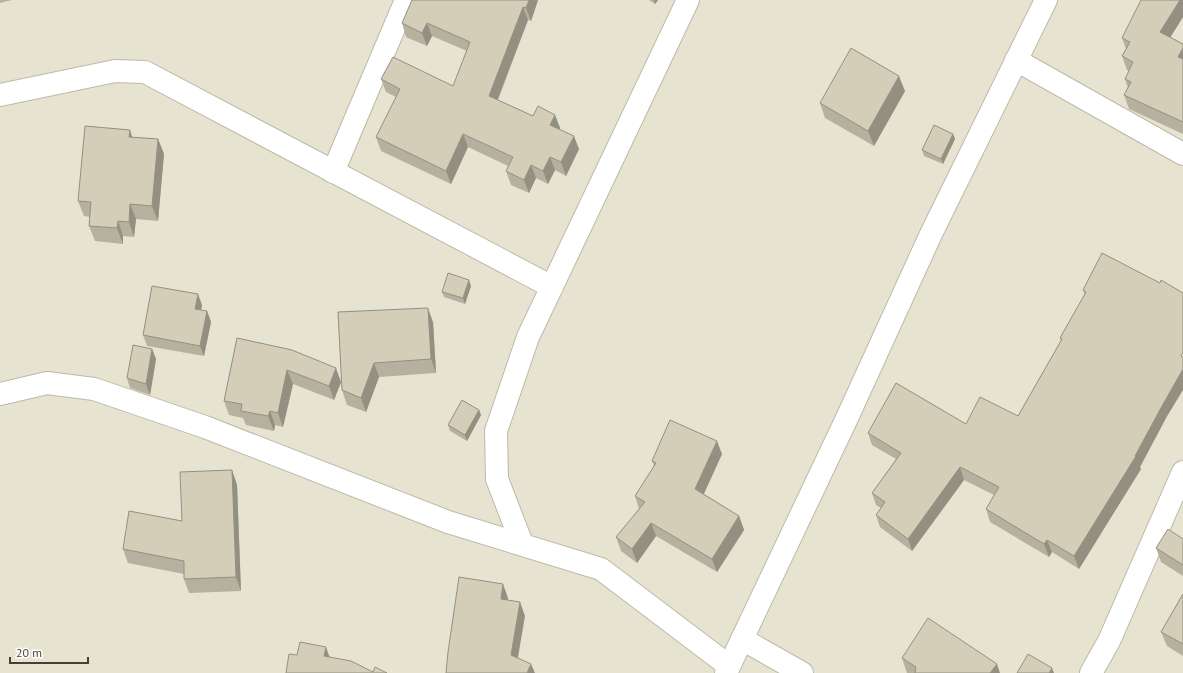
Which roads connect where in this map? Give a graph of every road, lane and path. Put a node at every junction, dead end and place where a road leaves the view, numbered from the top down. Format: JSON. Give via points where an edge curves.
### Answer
{"nodes":[{"id":1,"x":406,"y":0,"type":"edge"},
{"id":2,"x":688,"y":0,"type":"edge"},
{"id":3,"x":1046,"y":0,"type":"edge"},
{"id":4,"x":1016,"y":60,"type":"junction"},
{"id":5,"x":0,"y":95,"type":"edge"},
{"id":6,"x":1183,"y":154,"type":"edge"},
{"id":7,"x":333,"y":172,"type":"junction"},
{"id":8,"x":552,"y":287,"type":"junction"},
{"id":9,"x":0,"y":394,"type":"edge"},
{"id":10,"x":1183,"y":472,"type":"edge"},
{"id":11,"x":522,"y":544,"type":"junction"},
{"id":12,"x":742,"y":639,"type":"junction"},
{"id":13,"x":728,"y":669,"type":"edge"},
{"id":14,"x":802,"y":673,"type":"edge"},
{"id":15,"x":1091,"y":673,"type":"edge"}],
"edges":[{"from":1,"to":7,"type":"street"},
{"from":2,"to":8,"type":"street"},
{"from":3,"to":4,"type":"street"},
{"from":4,"to":6,"type":"street"},
{"from":4,"to":12,"type":"street","via":[[930,234]]},
{"from":5,"to":7,"type":"street","via":[[115,71],[145,72]]},
{"from":7,"to":8,"type":"street"},
{"from":8,"to":11,"type":"street","via":[[528,337],[496,431],[497,479]]},
{"from":9,"to":11,"type":"street","via":[[47,383],[94,389],[205,427],[448,522]]},
{"from":10,"to":15,"type":"street","via":[[1109,642]]},
{"from":11,"to":13,"type":"street","via":[[601,569]]},
{"from":12,"to":13,"type":"street"},
{"from":12,"to":14,"type":"street"}]}
